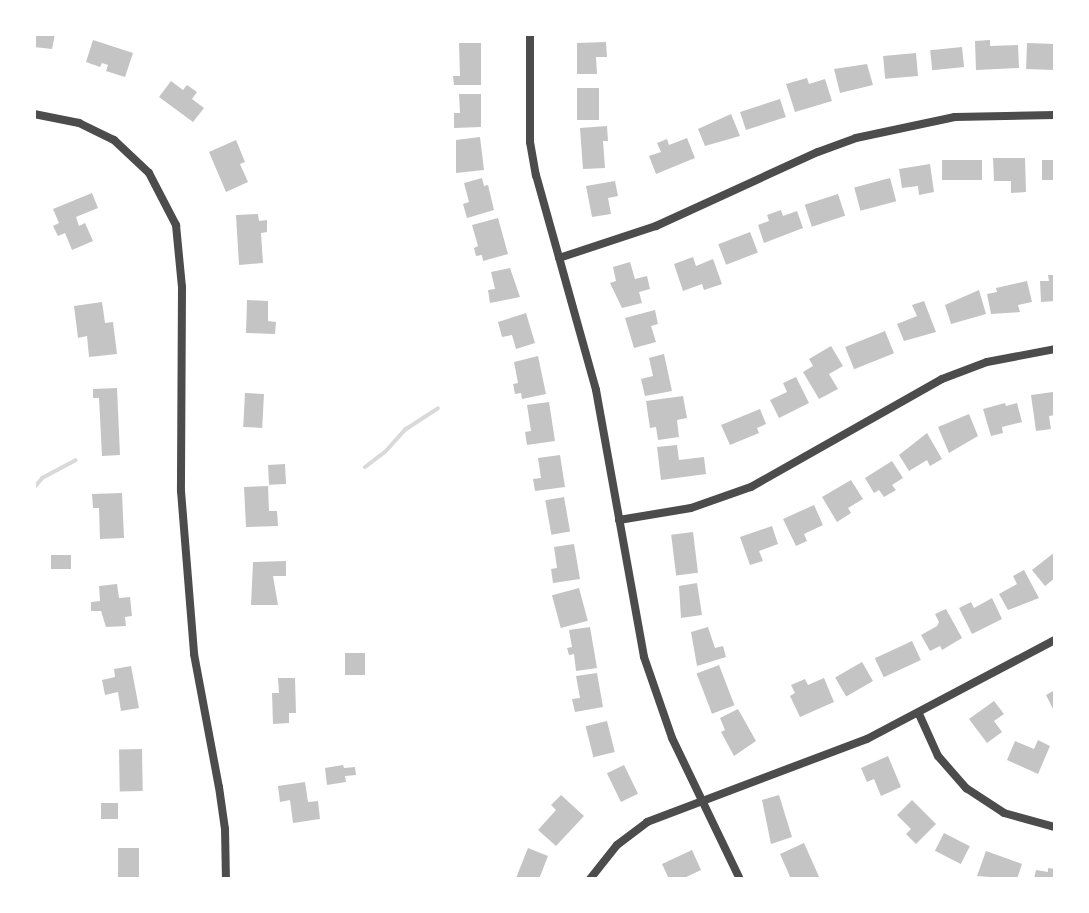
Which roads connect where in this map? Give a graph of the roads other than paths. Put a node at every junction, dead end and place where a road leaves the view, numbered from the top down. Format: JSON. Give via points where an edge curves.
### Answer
{"nodes":[{"id":1,"x":530,"y":34,"type":"edge"},
{"id":2,"x":34,"y":114,"type":"edge"},
{"id":3,"x":1055,"y":115,"type":"edge"},
{"id":4,"x":559,"y":258,"type":"junction"},
{"id":5,"x":1055,"y":349,"type":"edge"},
{"id":6,"x":619,"y":520,"type":"junction"},
{"id":7,"x":1055,"y":640,"type":"edge"},
{"id":8,"x":919,"y":714,"type":"junction"},
{"id":9,"x":701,"y":799,"type":"junction"},
{"id":10,"x":1055,"y":827,"type":"edge"},
{"id":11,"x":226,"y":879,"type":"edge"},
{"id":12,"x":590,"y":879,"type":"edge"},
{"id":13,"x":740,"y":879,"type":"edge"}],
"edges":[{"from":1,"to":4,"type":"street","via":[[530,142]]},
{"from":2,"to":11,"type":"street","via":[[79,123],[114,140],[149,173],[176,225],[182,287],[181,477],[192,640],[225,829]]},
{"from":3,"to":4,"type":"street","via":[[955,117],[871,133],[656,226]]},
{"from":4,"to":6,"type":"street","via":[[596,390]]},
{"from":5,"to":6,"type":"street","via":[[987,362],[942,379],[751,487],[691,508]]},
{"from":6,"to":9,"type":"street","via":[[653,689]]},
{"from":7,"to":8,"type":"street"},
{"from":8,"to":9,"type":"street","via":[[835,752]]},
{"from":8,"to":10,"type":"street","via":[[938,756],[966,788],[1004,813]]},
{"from":9,"to":12,"type":"street","via":[[647,822],[617,845]]},
{"from":9,"to":13,"type":"street"}]}
